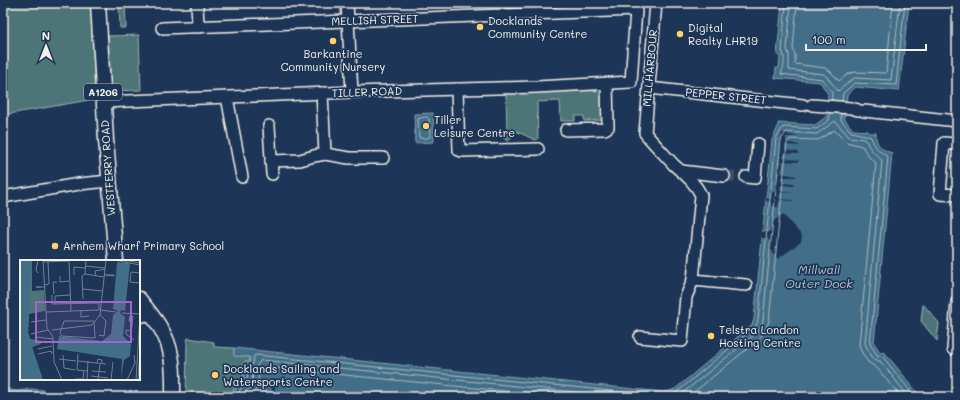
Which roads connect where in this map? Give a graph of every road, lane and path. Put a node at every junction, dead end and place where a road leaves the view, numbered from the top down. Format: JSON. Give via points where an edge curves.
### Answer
{"nodes":[{"id":1,"x":98,"y":3,"type":"edge"},
{"id":2,"x":197,"y":3,"type":"edge"},
{"id":3,"x":347,"y":3,"type":"edge"},
{"id":4,"x":656,"y":3,"type":"edge"},
{"id":5,"x":348,"y":21,"type":"junction"},
{"id":6,"x":198,"y":27,"type":"junction"},
{"id":7,"x":162,"y":28,"type":"dead end"},
{"id":8,"x":631,"y":82,"type":"joint"},
{"id":9,"x":607,"y":83,"type":"junction"},
{"id":10,"x":649,"y":88,"type":"junction"},
{"id":11,"x":457,"y":89,"type":"junction"},
{"id":12,"x":352,"y":92,"type":"junction"},
{"id":13,"x":322,"y":93,"type":"junction"},
{"id":14,"x":227,"y":97,"type":"junction"},
{"id":15,"x":104,"y":102,"type":"junction"},
{"id":16,"x":957,"y":121,"type":"edge"},
{"id":17,"x":269,"y":126,"type":"dead end"},
{"id":18,"x":566,"y":130,"type":"dead end"},
{"id":19,"x":758,"y":144,"type":"dead end"},
{"id":20,"x":957,"y":144,"type":"edge"},
{"id":21,"x":538,"y":149,"type":"dead end"},
{"id":22,"x":325,"y":154,"type":"junction"},
{"id":23,"x":383,"y":158,"type":"dead end"},
{"id":24,"x":271,"y":161,"type":"junction"},
{"id":25,"x":681,"y":171,"type":"junction"},
{"id":26,"x":272,"y":174,"type":"dead end"},
{"id":27,"x":724,"y":176,"type":"tunnel mouth"},
{"id":28,"x":242,"y":177,"type":"dead end"},
{"id":29,"x":746,"y":177,"type":"dead end"},
{"id":30,"x":109,"y":181,"type":"junction"},
{"id":31,"x":957,"y":195,"type":"edge"},
{"id":32,"x":3,"y":197,"type":"edge"},
{"id":33,"x":116,"y":260,"type":"edge"},
{"id":34,"x":693,"y":280,"type":"junction"},
{"id":35,"x":746,"y":285,"type":"dead end"},
{"id":36,"x":140,"y":302,"type":"edge"},
{"id":37,"x":957,"y":302,"type":"edge"},
{"id":38,"x":144,"y":315,"type":"edge"},
{"id":39,"x":956,"y":324,"type":"edge"},
{"id":40,"x":640,"y":337,"type":"dead end"},
{"id":41,"x":957,"y":350,"type":"edge"},
{"id":42,"x":173,"y":397,"type":"edge"}],
"edges":[{"from":1,"to":15,"type":"main road","name":"WESTFERRY ROAD","number":"A1206"},
{"from":2,"to":6,"type":"street"},
{"from":3,"to":5,"type":"street"},
{"from":4,"to":10,"type":"street","name":"MILLHARBOUR"},
{"from":5,"to":6,"type":"street","name":"MELLISH STREET"},
{"from":5,"to":8,"type":"street","name":"MELLISH STREET","via":[[636,10]]},
{"from":5,"to":12,"type":"street"},
{"from":6,"to":7,"type":"street","name":"MELLISH STREET"},
{"from":8,"to":9,"type":"street","name":"TILLER ROAD"},
{"from":9,"to":11,"type":"street","name":"TILLER ROAD"},
{"from":9,"to":18,"type":"street","via":[[608,127]]},
{"from":10,"to":16,"type":"street","name":"PEPPER STREET"},
{"from":10,"to":25,"type":"street","name":"MILLHARBOUR","via":[[645,133]]},
{"from":11,"to":12,"type":"street","name":"TILLER ROAD"},
{"from":11,"to":21,"type":"street","via":[[459,150]]},
{"from":12,"to":13,"type":"street","name":"TILLER ROAD"},
{"from":13,"to":14,"type":"street","name":"TILLER ROAD"},
{"from":13,"to":22,"type":"street"},
{"from":14,"to":15,"type":"street","name":"TILLER ROAD"},
{"from":14,"to":28,"type":"street"},
{"from":15,"to":30,"type":"main road","name":"WESTFERRY ROAD","number":"A1206"},
{"from":17,"to":24,"type":"street"},
{"from":19,"to":29,"type":"street","via":[[755,178]]},
{"from":20,"to":31,"type":"street","via":[[944,143],[940,194]]},
{"from":22,"to":23,"type":"street","via":[[349,158]]},
{"from":22,"to":24,"type":"street","via":[[300,160]]},
{"from":24,"to":26,"type":"street"},
{"from":25,"to":27,"type":"street"},
{"from":25,"to":34,"type":"street","via":[[698,188],[701,195]]},
{"from":30,"to":32,"type":"street"},
{"from":30,"to":33,"type":"main road","name":"WESTFERRY ROAD","number":"A1206"},
{"from":34,"to":35,"type":"street"},
{"from":34,"to":40,"type":"street","via":[[686,296],[682,341]]},
{"from":36,"to":38,"type":"main road"},
{"from":37,"to":39,"type":"street"},
{"from":38,"to":42,"type":"main road","via":[[163,333],[169,346]]},
{"from":39,"to":41,"type":"street","via":[[953,349]]}]}
